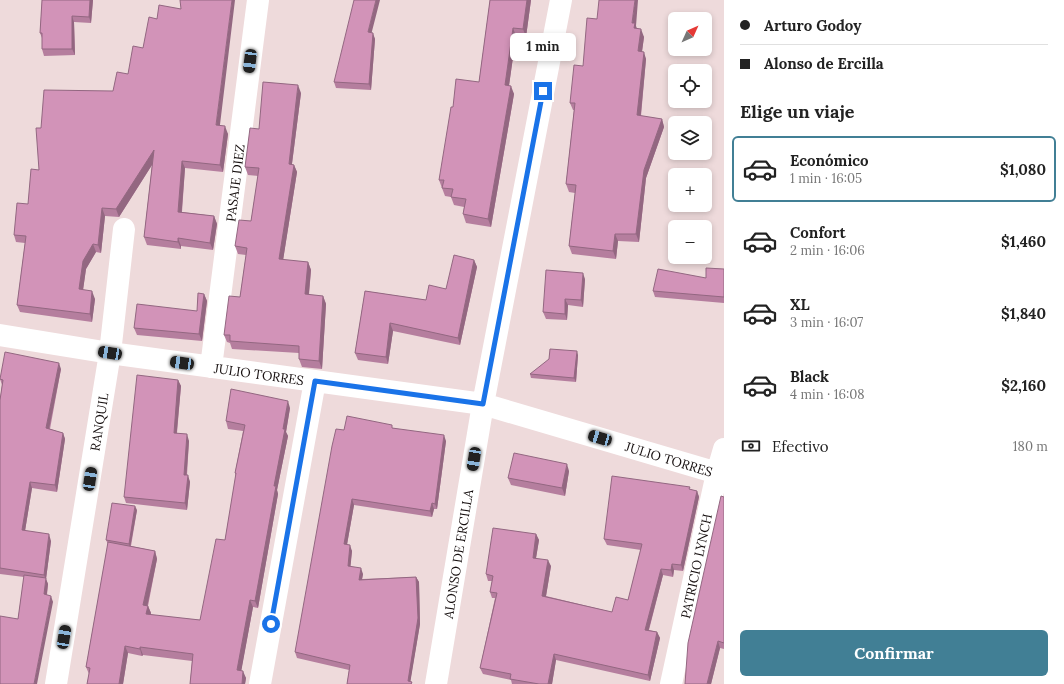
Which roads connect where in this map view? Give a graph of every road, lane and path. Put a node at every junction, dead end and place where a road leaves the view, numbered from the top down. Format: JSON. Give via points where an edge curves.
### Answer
{"nodes":[{"id":1,"x":258,"y":0,"type":"edge"},
{"id":2,"x":560,"y":0,"type":"edge"},
{"id":3,"x":124,"y":229,"type":"dead end"},
{"id":4,"x":0,"y":335,"type":"edge"},
{"id":5,"x":110,"y":353,"type":"junction"},
{"id":6,"x":211,"y":367,"type":"junction"},
{"id":7,"x":315,"y":381,"type":"junction"},
{"id":8,"x":483,"y":404,"type":"junction"},
{"id":9,"x":724,"y":449,"type":"edge"},
{"id":10,"x":720,"y":474,"type":"edge"},
{"id":11,"x":56,"y":684,"type":"edge"},
{"id":12,"x":260,"y":684,"type":"edge"},
{"id":13,"x":436,"y":684,"type":"edge"},
{"id":14,"x":671,"y":684,"type":"edge"}],
"edges":[{"from":1,"to":6,"type":"street","name":"PASAJE DIEZ"},
{"from":2,"to":8,"type":"street","name":"ALONSO DE ERCILLA"},
{"from":3,"to":5,"type":"street","name":"RANQUIL"},
{"from":4,"to":5,"type":"street","name":"JULIO TORRES"},
{"from":5,"to":6,"type":"street","name":"JULIO TORRES"},
{"from":5,"to":11,"type":"street","name":"RANQUIL"},
{"from":6,"to":7,"type":"street","name":"JULIO TORRES"},
{"from":7,"to":8,"type":"street","name":"JULIO TORRES"},
{"from":7,"to":12,"type":"street"},
{"from":8,"to":10,"type":"street","name":"JULIO TORRES"},
{"from":8,"to":13,"type":"street","name":"ALONSO DE ERCILLA"},
{"from":9,"to":10,"type":"street","name":"PATRICIO LYNCH"},
{"from":10,"to":14,"type":"street","name":"PATRICIO LYNCH"}]}
